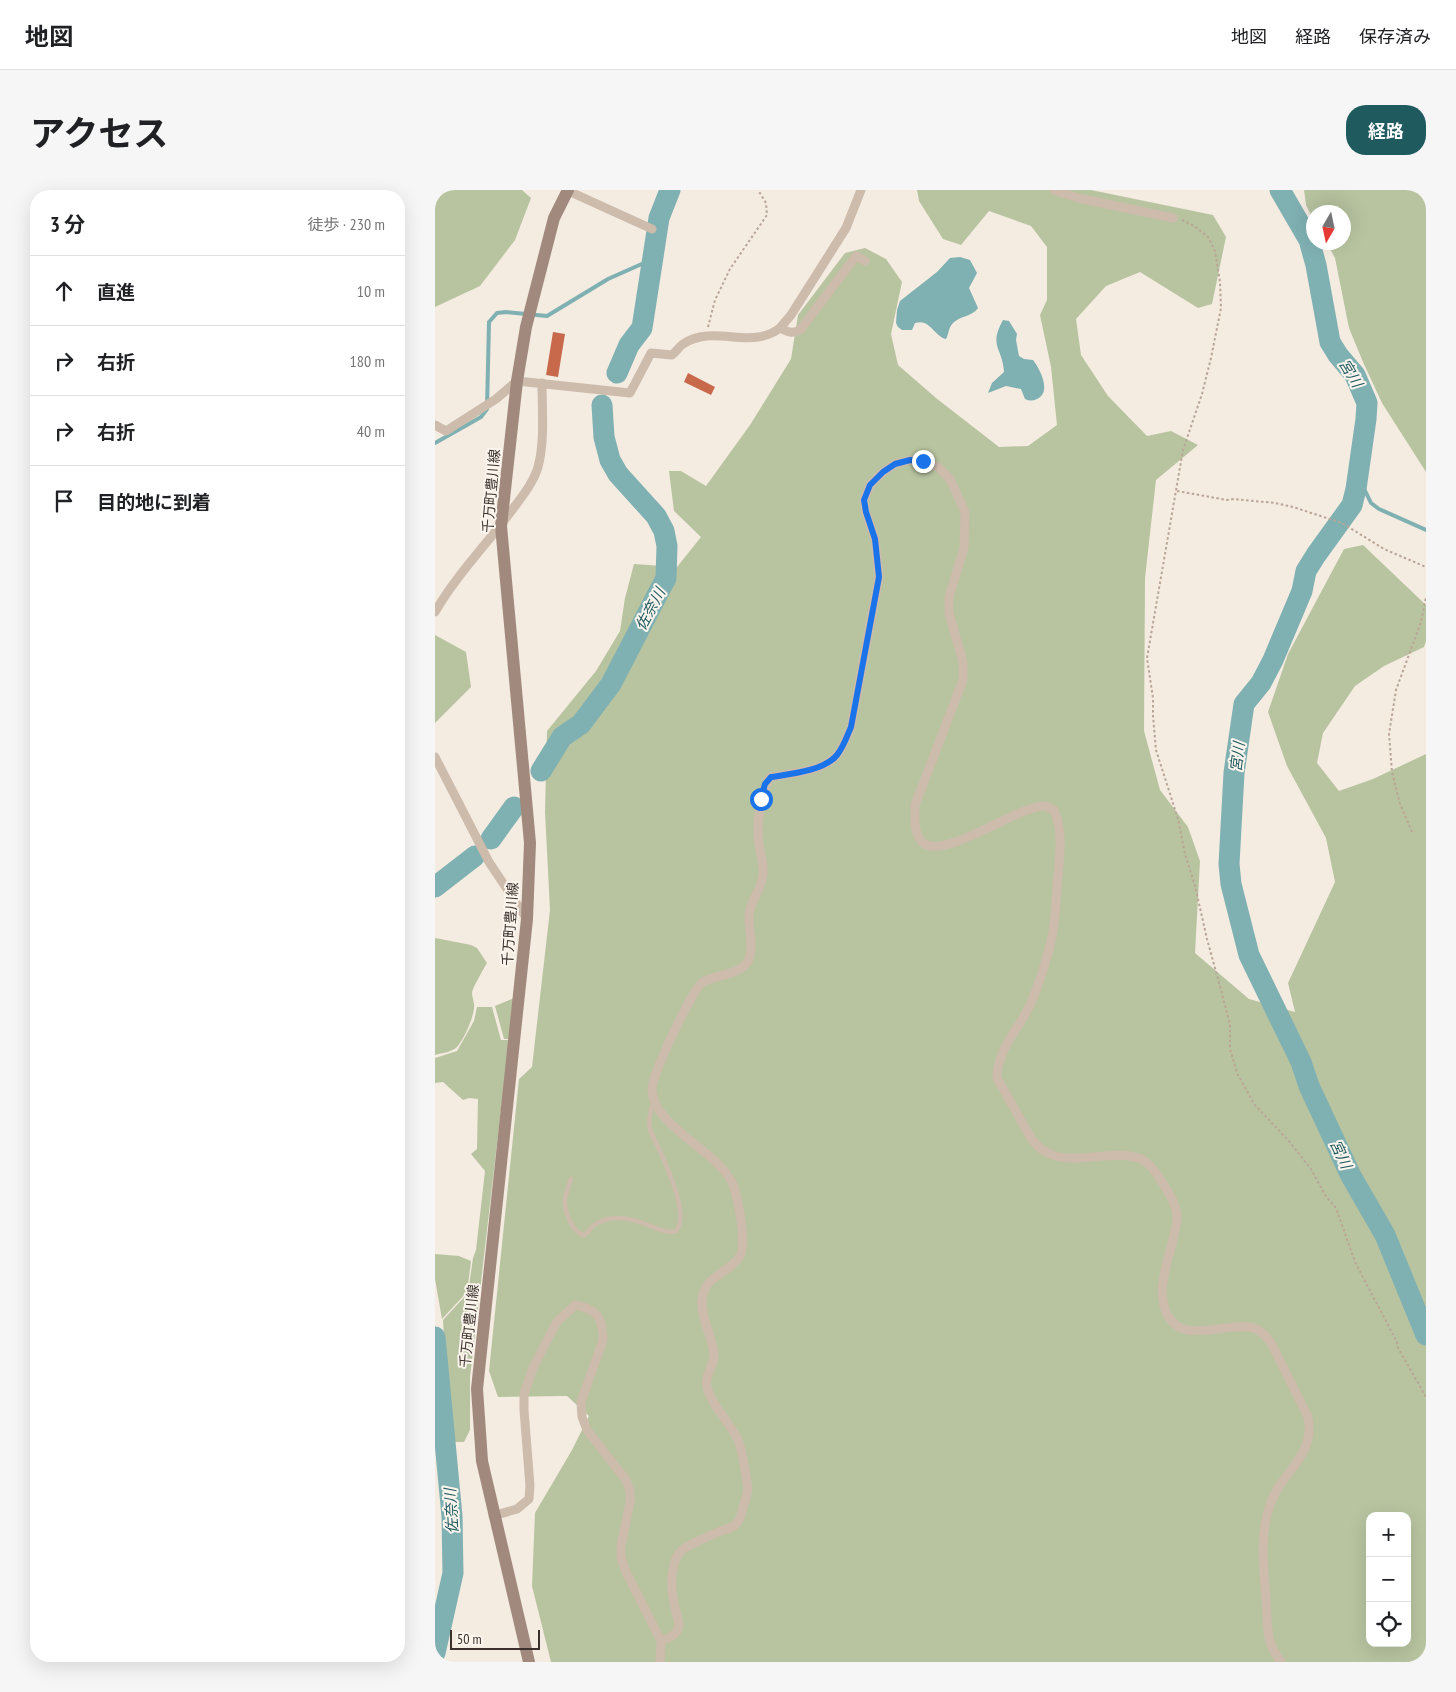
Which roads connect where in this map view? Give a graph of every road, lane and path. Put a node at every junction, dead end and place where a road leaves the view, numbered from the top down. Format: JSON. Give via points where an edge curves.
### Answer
{"nodes":[{"id":1,"x":567,"y":190,"type":"edge"},
{"id":2,"x":758,"y":190,"type":"edge"},
{"id":3,"x":861,"y":190,"type":"edge"},
{"id":4,"x":1054,"y":190,"type":"edge"},
{"id":5,"x":1173,"y":218,"type":"joint"},
{"id":6,"x":652,"y":229,"type":"dead end"},
{"id":7,"x":865,"y":261,"type":"dead end"},
{"id":8,"x":780,"y":328,"type":"junction"},
{"id":9,"x":706,"y":336,"type":"junction"},
{"id":10,"x":517,"y":381,"type":"junction"},
{"id":11,"x":542,"y":383,"type":"junction"},
{"id":12,"x":435,"y":425,"type":"edge"},
{"id":13,"x":1177,"y":491,"type":"junction"},
{"id":14,"x":501,"y":526,"type":"junction"},
{"id":15,"x":1426,"y":567,"type":"edge"},
{"id":16,"x":1426,"y":598,"type":"edge"},
{"id":17,"x":435,"y":612,"type":"edge"},
{"id":18,"x":435,"y":757,"type":"edge"},
{"id":19,"x":1412,"y":832,"type":"dead end"},
{"id":20,"x":527,"y":919,"type":"junction"},
{"id":21,"x":654,"y":1102,"type":"junction"},
{"id":22,"x":571,"y":1179,"type":"dead end"},
{"id":23,"x":1426,"y":1397,"type":"edge"},
{"id":24,"x":493,"y":1516,"type":"junction"},
{"id":25,"x":661,"y":1640,"type":"junction"},
{"id":26,"x":529,"y":1662,"type":"edge"},
{"id":27,"x":660,"y":1662,"type":"edge"},
{"id":28,"x":1281,"y":1662,"type":"edge"}],
"edges":[{"from":1,"to":6,"type":"street"},
{"from":1,"to":10,"type":"main road","name":"千万町豊川線","via":[[554,218],[545,252],[526,326]]},
{"from":2,"to":9,"type":"path","via":[[766,203],[767,215],[726,277],[715,300]]},
{"from":3,"to":8,"type":"street","via":[[846,228]]},
{"from":4,"to":5,"type":"street"},
{"from":5,"to":13,"type":"path","via":[[1194,226],[1208,237],[1215,251],[1221,308],[1202,394],[1183,450]]},
{"from":7,"to":8,"type":"street","via":[[856,256],[800,330],[789,333]]},
{"from":8,"to":9,"type":"street","via":[[773,334],[752,339]]},
{"from":9,"to":11,"type":"street","via":[[683,344],[673,355],[651,353],[630,394]]},
{"from":10,"to":11,"type":"street"},
{"from":10,"to":12,"type":"street","via":[[496,400],[447,431]]},
{"from":10,"to":14,"type":"main road","name":"千万町豊川線"},
{"from":11,"to":14,"type":"street","via":[[538,468]]},
{"from":13,"to":15,"type":"path","via":[[1293,508],[1342,523],[1384,549]]},
{"from":13,"to":23,"type":"path","via":[[1147,658],[1156,750],[1178,819],[1223,998],[1235,1068],[1254,1104],[1288,1140],[1336,1208],[1355,1262]]},
{"from":14,"to":17,"type":"street"},
{"from":14,"to":20,"type":"main road","name":"千万町豊川線","via":[[530,843]]},
{"from":16,"to":19,"type":"path","via":[[1421,622],[1396,690],[1389,734],[1392,772],[1400,804]]},
{"from":18,"to":20,"type":"street","via":[[489,862]]},
{"from":20,"to":24,"type":"main road","name":"千万町豊川線","via":[[477,1389],[481,1461]]},
{"from":21,"to":22,"type":"lane","via":[[649,1120],[679,1206],[680,1224],[676,1231],[611,1218],[581,1235],[571,1223],[566,1209]]},
{"from":21,"to":25,"type":"street","via":[[667,1120],[717,1164],[734,1188],[743,1247],[739,1256],[710,1280],[702,1301],[715,1356],[706,1376],[707,1387],[739,1442],[748,1492],[735,1525],[681,1551],[673,1568],[672,1580],[679,1630],[672,1637]]},
{"from":21,"to":28,"type":"street","via":[[651,1085],[694,992],[703,982],[744,967],[749,960],[751,903],[762,883],[758,842],[765,784],[771,777],[822,766],[836,756],[851,727],[879,577],[875,539],[864,500],[870,485],[895,464],[910,460],[937,467],[950,478],[965,512],[964,548],[949,597],[949,613],[963,662],[963,680],[915,805],[918,835],[923,843],[943,845],[1031,809],[1045,806],[1054,810],[1057,816],[1059,858],[1053,932],[1040,982],[1029,1008],[1000,1056],[997,1078],[1036,1146],[1047,1154],[1071,1159],[1122,1155],[1142,1159],[1152,1168],[1171,1197],[1177,1216],[1162,1290],[1170,1320],[1180,1328],[1190,1330],[1254,1328],[1265,1335],[1308,1417],[1311,1430],[1308,1442],[1302,1456],[1280,1483],[1264,1528],[1269,1639]]},
{"from":24,"to":25,"type":"street","via":[[517,1509],[529,1499],[524,1394],[556,1323],[570,1308],[582,1306],[595,1312],[603,1329],[603,1340],[581,1402],[582,1417],[587,1430],[626,1480],[630,1491],[621,1557]]},
{"from":24,"to":26,"type":"main road","name":"千万町豊川線"},
{"from":25,"to":27,"type":"street"}]}
